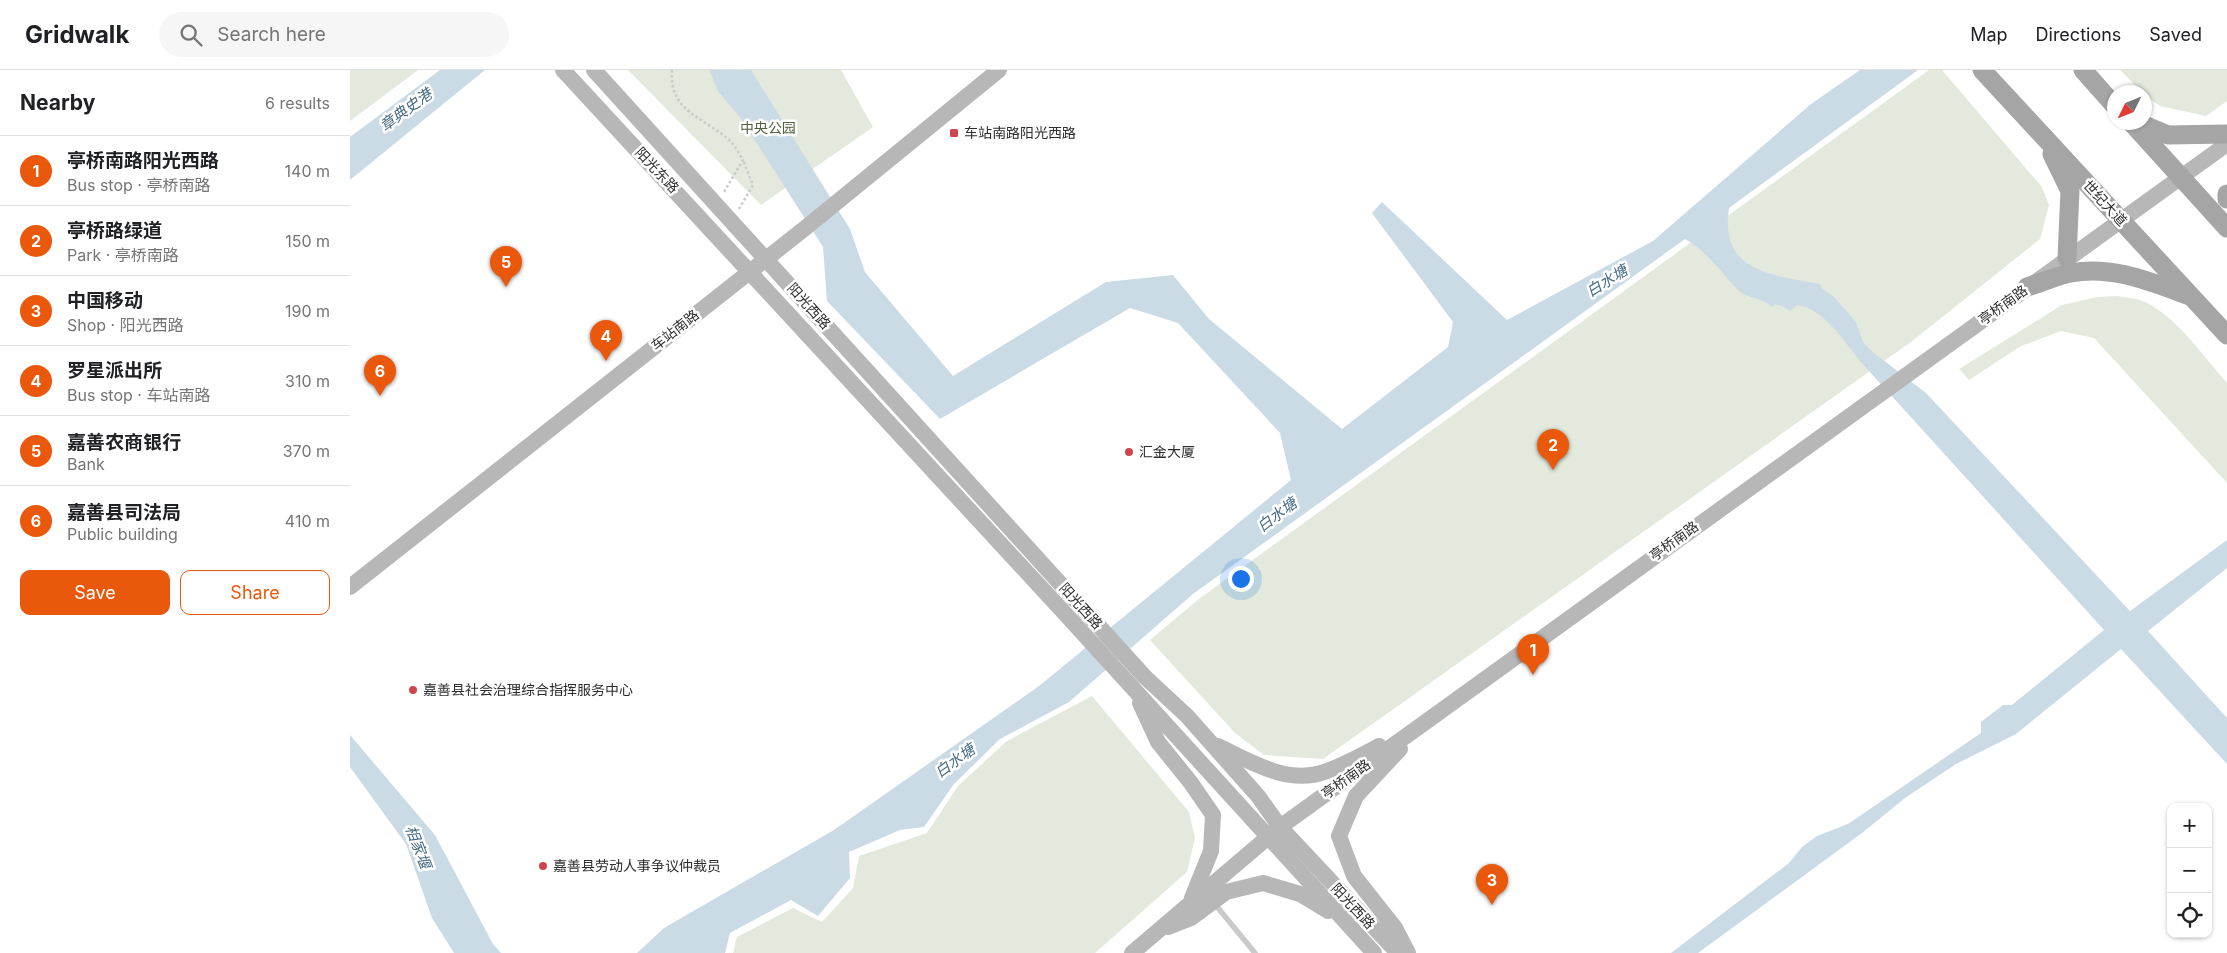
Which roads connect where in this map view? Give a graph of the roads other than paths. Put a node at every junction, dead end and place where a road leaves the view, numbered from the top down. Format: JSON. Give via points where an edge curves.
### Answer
{"nodes":[{"id":1,"x":563,"y":70,"type":"edge"},
{"id":2,"x":594,"y":70,"type":"edge"},
{"id":3,"x":999,"y":70,"type":"edge"},
{"id":4,"x":1982,"y":70,"type":"edge"},
{"id":5,"x":2083,"y":70,"type":"edge"},
{"id":6,"x":2107,"y":97,"type":"edge"},
{"id":7,"x":2152,"y":128,"type":"edge"},
{"id":8,"x":2138,"y":130,"type":"edge"},
{"id":9,"x":2227,"y":134,"type":"edge"},
{"id":10,"x":2044,"y":138,"type":"junction"},
{"id":11,"x":2227,"y":144,"type":"edge"},
{"id":12,"x":2181,"y":177,"type":"junction"},
{"id":13,"x":2227,"y":194,"type":"edge"},
{"id":14,"x":2227,"y":198,"type":"edge"},
{"id":15,"x":2120,"y":220,"type":"junction"},
{"id":16,"x":2227,"y":228,"type":"edge"},
{"id":17,"x":765,"y":258,"type":"junction"},
{"id":18,"x":2067,"y":258,"type":"junction"},
{"id":19,"x":750,"y":271,"type":"junction"},
{"id":20,"x":2027,"y":287,"type":"junction"},
{"id":21,"x":2192,"y":297,"type":"junction"},
{"id":22,"x":2227,"y":335,"type":"edge"},
{"id":23,"x":350,"y":587,"type":"edge"},
{"id":24,"x":1138,"y":682,"type":"junction"},
{"id":25,"x":1429,"y":719,"type":"junction"},
{"id":26,"x":1209,"y":741,"type":"junction"},
{"id":27,"x":1274,"y":832,"type":"junction"},
{"id":28,"x":1190,"y":902,"type":"junction"},
{"id":29,"x":1212,"y":902,"type":"junction"},
{"id":30,"x":1345,"y":922,"type":"junction"},
{"id":31,"x":1156,"y":931,"type":"junction"},
{"id":32,"x":1132,"y":953,"type":"edge"},
{"id":33,"x":1255,"y":953,"type":"edge"},
{"id":34,"x":1374,"y":953,"type":"edge"},
{"id":35,"x":1398,"y":953,"type":"edge"},
{"id":36,"x":1408,"y":953,"type":"edge"}],
"edges":[{"from":1,"to":19,"type":"street","name":"阳光东路"},
{"from":2,"to":17,"type":"street","name":"阳光东路"},
{"from":3,"to":17,"type":"street","name":"车站南路"},
{"from":4,"to":10,"type":"main road","name":"世纪大道"},
{"from":5,"to":6,"type":"main road"},
{"from":7,"to":9,"type":"main road","via":[[2168,135]]},
{"from":8,"to":12,"type":"main road"},
{"from":10,"to":15,"type":"main road","name":"世纪大道"},
{"from":10,"to":18,"type":"main road","via":[[2070,191]]},
{"from":11,"to":12,"type":"street","name":"亭桥南路"},
{"from":12,"to":15,"type":"street","name":"亭桥南路"},
{"from":12,"to":16,"type":"main road"},
{"from":13,"to":14,"type":"main road"},
{"from":15,"to":18,"type":"street","name":"亭桥南路"},
{"from":15,"to":21,"type":"main road","name":"世纪大道"},
{"from":17,"to":19,"type":"street","name":"车站南路"},
{"from":17,"to":24,"type":"street","name":"阳光西路","via":[[1084,609]]},
{"from":18,"to":20,"type":"street","name":"亭桥南路"},
{"from":19,"to":23,"type":"street","name":"车站南路"},
{"from":19,"to":24,"type":"street","name":"阳光西路","via":[[1070,619]]},
{"from":20,"to":21,"type":"main road","via":[[2072,273],[2105,272],[2142,278]]},
{"from":20,"to":25,"type":"street","name":"亭桥南路"},
{"from":21,"to":22,"type":"main road","name":"世纪大道"},
{"from":24,"to":26,"type":"street","name":"阳光西路","via":[[1187,716]]},
{"from":24,"to":27,"type":"street","name":"阳光西路"},
{"from":24,"to":28,"type":"street","via":[[1158,742],[1213,815],[1211,851]]},
{"from":25,"to":26,"type":"street","via":[[1326,772],[1296,776],[1265,769]]},
{"from":25,"to":27,"type":"street","name":"亭桥南路"},
{"from":25,"to":36,"type":"street","via":[[1356,796],[1339,836],[1354,876],[1395,928]]},
{"from":26,"to":27,"type":"street","name":"阳光西路","via":[[1258,796]]},
{"from":27,"to":28,"type":"street","name":"亭桥南路"},
{"from":27,"to":30,"type":"street","name":"阳光西路"},
{"from":27,"to":35,"type":"street","name":"阳光西路"},
{"from":28,"to":31,"type":"street","name":"亭桥南路"},
{"from":29,"to":30,"type":"street","via":[[1226,892],[1263,883],[1300,894]]},
{"from":29,"to":31,"type":"street","via":[[1191,918]]},
{"from":29,"to":33,"type":"lane"},
{"from":30,"to":34,"type":"street","name":"阳光西路"},
{"from":31,"to":32,"type":"street","name":"亭桥南路"}]}
